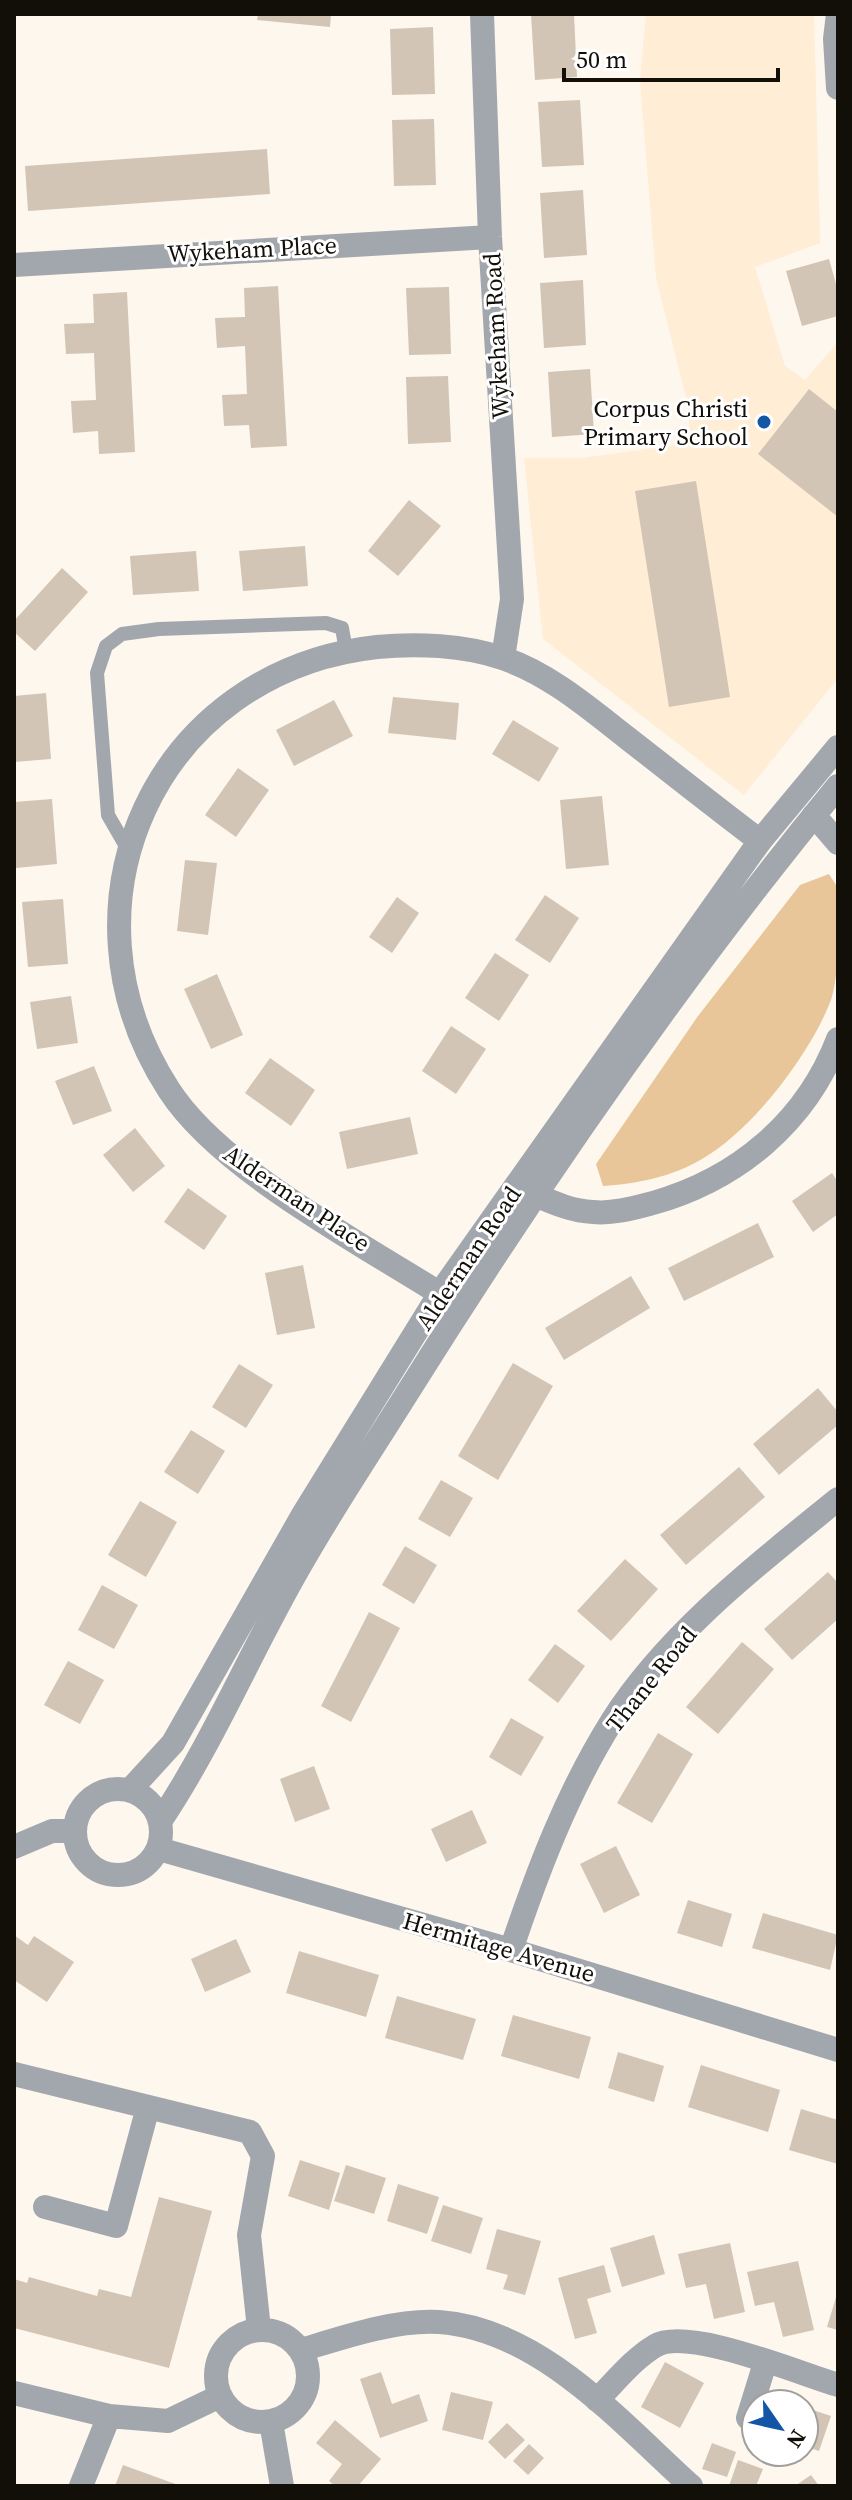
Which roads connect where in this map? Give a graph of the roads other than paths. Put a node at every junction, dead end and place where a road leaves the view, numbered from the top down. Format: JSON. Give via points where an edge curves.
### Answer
{"nodes":[{"id":1,"x":482,"y":14,"type":"edge"},
{"id":2,"x":838,"y":14,"type":"edge"},
{"id":3,"x":838,"y":88,"type":"edge"},
{"id":4,"x":490,"y":237,"type":"junction"},
{"id":5,"x":14,"y":265,"type":"edge"},
{"id":6,"x":346,"y":651,"type":"junction"},
{"id":7,"x":503,"y":658,"type":"junction"},
{"id":8,"x":838,"y":747,"type":"edge"},
{"id":9,"x":838,"y":786,"type":"edge"},
{"id":10,"x":814,"y":815,"type":"junction"},
{"id":11,"x":760,"y":841,"type":"junction"},
{"id":12,"x":838,"y":843,"type":"edge"},
{"id":13,"x":127,"y":848,"type":"junction"},
{"id":14,"x":838,"y":1039,"type":"edge"},
{"id":15,"x":535,"y":1195,"type":"junction"},
{"id":16,"x":440,"y":1293,"type":"junction"},
{"id":17,"x":461,"y":1307,"type":"junction"},
{"id":18,"x":838,"y":1499,"type":"edge"},
{"id":19,"x":130,"y":1790,"type":"junction"},
{"id":20,"x":161,"y":1820,"type":"junction"},
{"id":21,"x":75,"y":1831,"type":"junction"},
{"id":22,"x":14,"y":1847,"type":"edge"},
{"id":23,"x":159,"y":1849,"type":"junction"},
{"id":24,"x":511,"y":1950,"type":"junction"},
{"id":25,"x":838,"y":2050,"type":"edge"},
{"id":26,"x":14,"y":2074,"type":"edge"},
{"id":27,"x":148,"y":2107,"type":"junction"},
{"id":28,"x":45,"y":2207,"type":"dead end"},
{"id":29,"x":259,"y":2329,"type":"junction"},
{"id":30,"x":301,"y":2350,"type":"junction"},
{"id":31,"x":765,"y":2363,"type":"junction"},
{"id":32,"x":838,"y":2385,"type":"edge"},
{"id":33,"x":757,"y":2388,"type":"edge"},
{"id":34,"x":14,"y":2393,"type":"edge"},
{"id":35,"x":220,"y":2396,"type":"junction"},
{"id":36,"x":597,"y":2400,"type":"junction"},
{"id":37,"x":109,"y":2416,"type":"junction"},
{"id":38,"x":271,"y":2422,"type":"junction"},
{"id":39,"x":81,"y":2486,"type":"edge"},
{"id":40,"x":282,"y":2486,"type":"edge"},
{"id":41,"x":691,"y":2486,"type":"edge"}],
"edges":[{"from":1,"to":4,"type":"street","name":"Wykeham Road"},
{"from":2,"to":3,"type":"street"},
{"from":4,"to":5,"type":"street","name":"Wykeham Place"},
{"from":4,"to":7,"type":"street","name":"Wykeham Road","via":[[512,599]]},
{"from":6,"to":7,"type":"street","name":"Alderman Place","via":[[401,645]]},
{"from":6,"to":13,"type":"street","name":"Alderman Place","via":[[254,689],[208,720],[157,784]]},
{"from":6,"to":13,"type":"lane","via":[[342,628],[326,623],[159,629],[122,634],[106,646],[97,673],[108,815]]},
{"from":7,"to":11,"type":"street","name":"Alderman Place","via":[[579,700]]},
{"from":8,"to":11,"type":"street","name":"Alderman Road"},
{"from":9,"to":10,"type":"street","name":"Alderman Road"},
{"from":10,"to":12,"type":"street"},
{"from":10,"to":15,"type":"street","name":"Alderman Road"},
{"from":11,"to":16,"type":"street","name":"Alderman Road"},
{"from":13,"to":16,"type":"street","name":"Alderman Place","via":[[120,898],[125,994],[146,1050],[169,1091],[194,1123],[236,1160]]},
{"from":14,"to":15,"type":"street","name":"Alderman Road","via":[[817,1081],[775,1137],[709,1182],[627,1210],[596,1213],[568,1209]]},
{"from":15,"to":17,"type":"street","name":"Alderman Road"},
{"from":16,"to":17,"type":"street","name":"Alderman Place"},
{"from":16,"to":19,"type":"street","name":"Alderman Road","via":[[304,1513],[173,1743]]},
{"from":17,"to":20,"type":"street","name":"Alderman Road","via":[[300,1564]]},
{"from":18,"to":24,"type":"street","name":"Thane Road","via":[[703,1616],[663,1656],[614,1720],[564,1808]]},
{"from":19,"to":20,"type":"street","via":[[154,1806]]},
{"from":19,"to":21,"type":"street","via":[[104,1790],[92,1797],[77,1818]]},
{"from":20,"to":23,"type":"street","name":"Alderman Road"},
{"from":21,"to":22,"type":"street","via":[[52,1831]]},
{"from":21,"to":23,"type":"street","via":[[84,1859],[110,1875],[139,1871]]},
{"from":23,"to":24,"type":"street","name":"Hermitage Avenue"},
{"from":24,"to":25,"type":"street","name":"Hermitage Avenue"},
{"from":26,"to":27,"type":"street"},
{"from":27,"to":28,"type":"street","via":[[116,2226]]},
{"from":27,"to":29,"type":"street","via":[[250,2132],[263,2156],[249,2235]]},
{"from":29,"to":30,"type":"street","via":[[282,2334]]},
{"from":29,"to":35,"type":"street","via":[[231,2340],[221,2352],[215,2382]]},
{"from":30,"to":36,"type":"street","via":[[364,2332],[437,2321],[485,2330],[539,2357]]},
{"from":30,"to":38,"type":"street","via":[[307,2364],[305,2394],[285,2417]]},
{"from":31,"to":32,"type":"street"},
{"from":31,"to":33,"type":"street"},
{"from":31,"to":36,"type":"street","via":[[707,2342],[657,2344]]},
{"from":34,"to":37,"type":"street"},
{"from":35,"to":37,"type":"street","via":[[168,2421]]},
{"from":35,"to":38,"type":"street","via":[[241,2418]]},
{"from":36,"to":41,"type":"street"},
{"from":37,"to":39,"type":"street"},
{"from":38,"to":40,"type":"street"}]}
